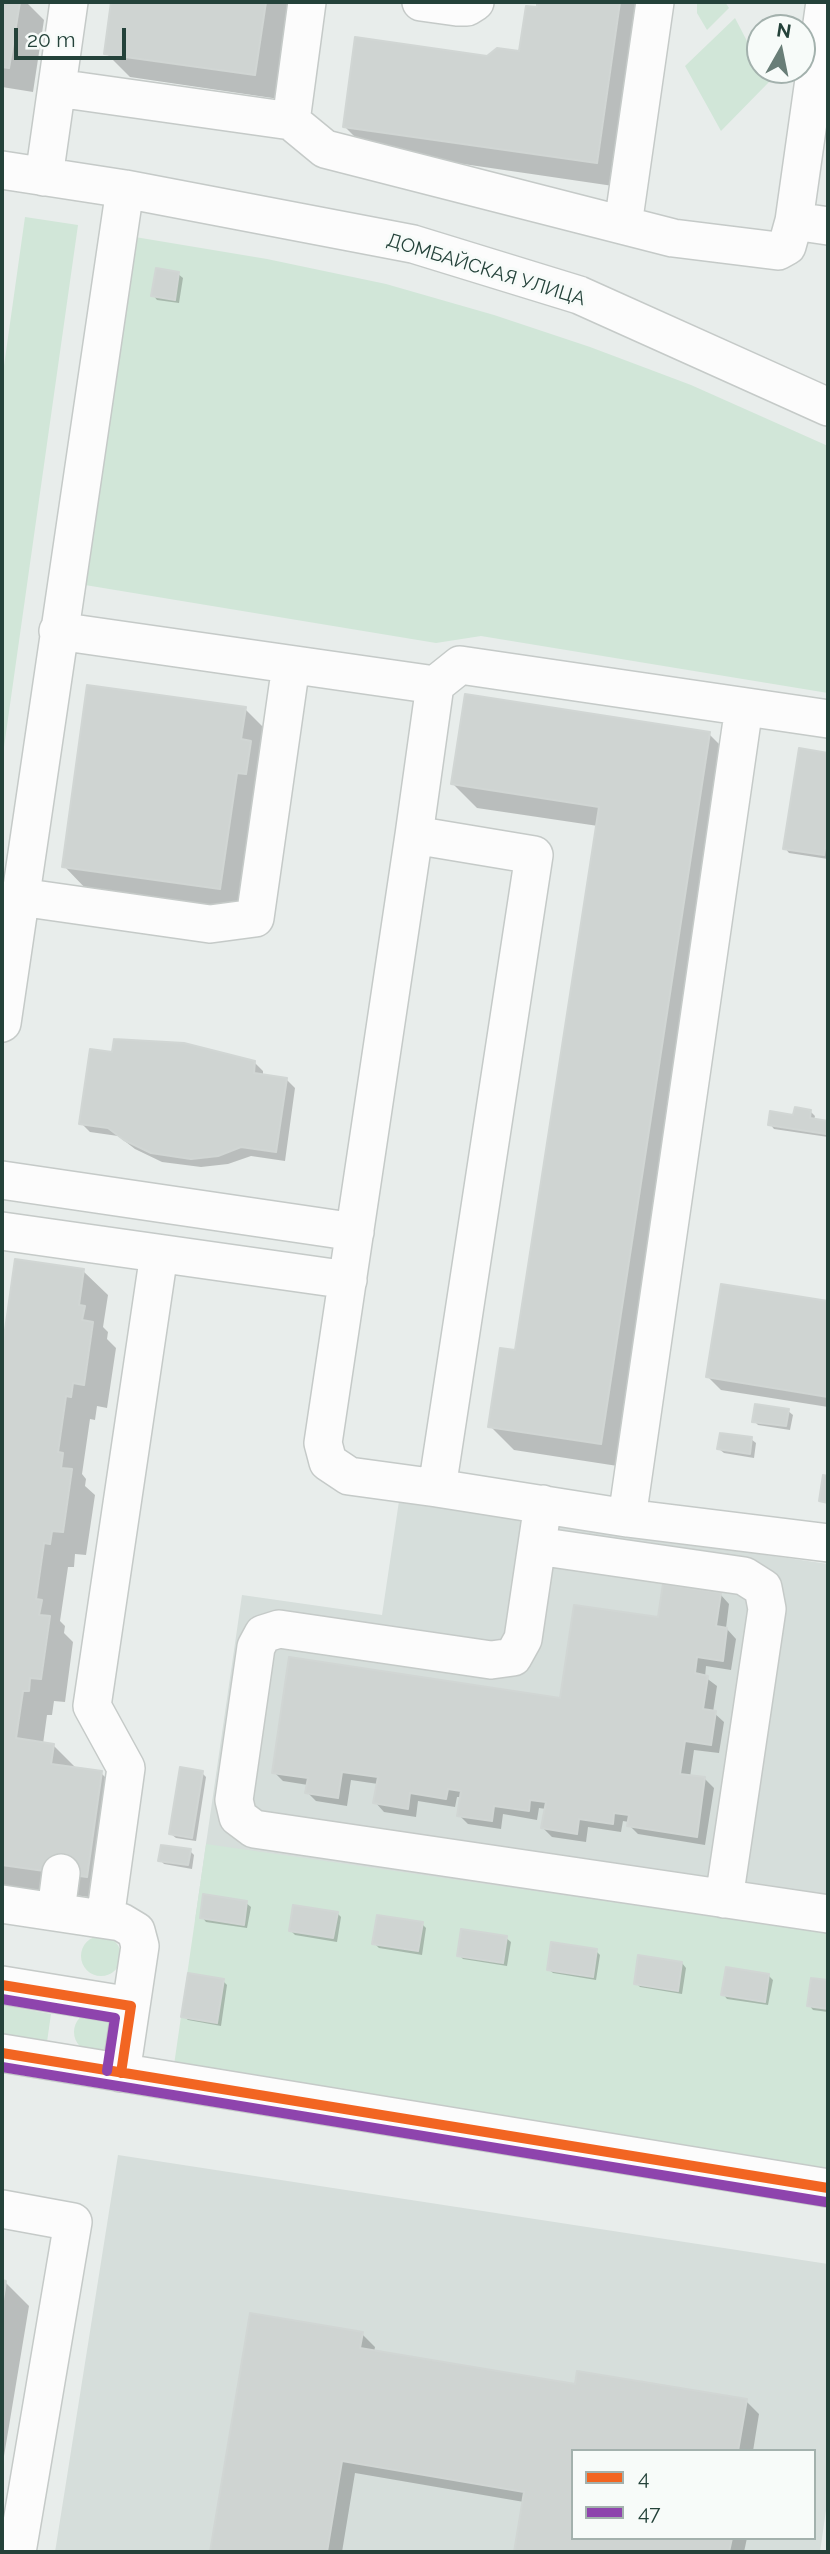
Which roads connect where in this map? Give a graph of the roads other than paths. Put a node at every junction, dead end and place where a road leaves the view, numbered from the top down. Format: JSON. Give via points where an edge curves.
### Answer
{"nodes":[{"id":1,"x":69,"y":2,"type":"edge"},
{"id":2,"x":307,"y":2,"type":"edge"},
{"id":3,"x":421,"y":2,"type":"edge"},
{"id":4,"x":475,"y":2,"type":"edge"},
{"id":5,"x":655,"y":2,"type":"edge"},
{"id":6,"x":825,"y":2,"type":"edge"},
{"id":7,"x":57,"y":88,"type":"junction"},
{"id":8,"x":290,"y":121,"type":"junction"},
{"id":9,"x":2,"y":170,"type":"edge"},
{"id":10,"x":44,"y":177,"type":"junction"},
{"id":11,"x":125,"y":189,"type":"junction"},
{"id":12,"x":811,"y":223,"type":"edge"},
{"id":13,"x":623,"y":225,"type":"junction"},
{"id":14,"x":828,"y":407,"type":"edge"},
{"id":15,"x":58,"y":631,"type":"junction"},
{"id":16,"x":291,"y":665,"type":"junction"},
{"id":17,"x":435,"y":685,"type":"junction"},
{"id":18,"x":744,"y":707,"type":"junction"},
{"id":19,"x":828,"y":719,"type":"edge"},
{"id":20,"x":414,"y":835,"type":"junction"},
{"id":21,"x":20,"y":897,"type":"junction"},
{"id":22,"x":2,"y":1023,"type":"edge"},
{"id":23,"x":2,"y":1180,"type":"edge"},
{"id":24,"x":2,"y":1231,"type":"edge"},
{"id":25,"x":355,"y":1232,"type":"junction"},
{"id":26,"x":159,"y":1254,"type":"junction"},
{"id":27,"x":348,"y":1280,"type":"junction"},
{"id":28,"x":437,"y":1488,"type":"junction"},
{"id":29,"x":542,"y":1504,"type":"junction"},
{"id":30,"x":628,"y":1518,"type":"junction"},
{"id":31,"x":828,"y":1543,"type":"edge"},
{"id":32,"x":537,"y":1545,"type":"junction"},
{"id":33,"x":61,"y":1873,"type":"dead end"},
{"id":34,"x":724,"y":1899,"type":"junction"},
{"id":35,"x":2,"y":1903,"type":"edge"},
{"id":36,"x":56,"y":1912,"type":"junction"},
{"id":37,"x":828,"y":1914,"type":"edge"},
{"id":38,"x":105,"y":1919,"type":"junction"},
{"id":39,"x":2,"y":1985,"type":"edge"},
{"id":40,"x":131,"y":2006,"type":"junction"},
{"id":41,"x":2,"y":2053,"type":"edge"},
{"id":42,"x":121,"y":2073,"type":"junction"},
{"id":43,"x":828,"y":2188,"type":"edge"},
{"id":44,"x":2,"y":2209,"type":"edge"},
{"id":45,"x":17,"y":2552,"type":"edge"}],
"edges":[{"from":1,"to":7,"type":"street"},
{"from":2,"to":8,"type":"street"},
{"from":3,"to":4,"type":"street","via":[[467,7]]},
{"from":5,"to":13,"type":"street"},
{"from":6,"to":12,"type":"street"},
{"from":7,"to":8,"type":"street"},
{"from":7,"to":10,"type":"street"},
{"from":8,"to":13,"type":"street","via":[[325,149]]},
{"from":9,"to":10,"type":"street","name":"ДОМБАЙСКАЯ УЛИЦА"},
{"from":10,"to":11,"type":"street","name":"ДОМБАЙСКАЯ УЛИЦА"},
{"from":11,"to":14,"type":"street","name":"ДОМБАЙСКАЯ УЛИЦА","via":[[426,248],[579,295]]},
{"from":11,"to":15,"type":"street"},
{"from":12,"to":13,"type":"street","via":[[778,251],[673,238]]},
{"from":15,"to":16,"type":"street"},
{"from":15,"to":21,"type":"street"},
{"from":16,"to":17,"type":"street"},
{"from":16,"to":21,"type":"street","via":[[255,918],[210,924]]},
{"from":17,"to":18,"type":"street","via":[[460,665]]},
{"from":17,"to":20,"type":"street"},
{"from":18,"to":19,"type":"street"},
{"from":18,"to":30,"type":"street"},
{"from":20,"to":25,"type":"street"},
{"from":20,"to":28,"type":"street","via":[[534,855]]},
{"from":21,"to":22,"type":"street"},
{"from":23,"to":25,"type":"street"},
{"from":24,"to":26,"type":"street"},
{"from":25,"to":27,"type":"street"},
{"from":26,"to":27,"type":"street"},
{"from":26,"to":38,"type":"street","via":[[92,1706],[126,1768]]},
{"from":27,"to":28,"type":"street","via":[[323,1443],[328,1462],[349,1476]]},
{"from":28,"to":29,"type":"street"},
{"from":29,"to":30,"type":"street"},
{"from":29,"to":32,"type":"street"},
{"from":30,"to":31,"type":"street"},
{"from":32,"to":34,"type":"street","via":[[744,1576],[762,1588],[767,1609]]},
{"from":32,"to":34,"type":"street","via":[[523,1639],[513,1657],[491,1660],[279,1629],[263,1634],[257,1647],[234,1800],[238,1817],[254,1829]]},
{"from":33,"to":36,"type":"street"},
{"from":34,"to":37,"type":"street"},
{"from":35,"to":36,"type":"street"},
{"from":36,"to":38,"type":"street"},
{"from":38,"to":40,"type":"street","via":[[136,1931],[140,1946]]},
{"from":39,"to":40,"type":"street"},
{"from":40,"to":42,"type":"street"},
{"from":41,"to":42,"type":"street"},
{"from":42,"to":43,"type":"street"},
{"from":44,"to":45,"type":"street","via":[[73,2222]]}]}
